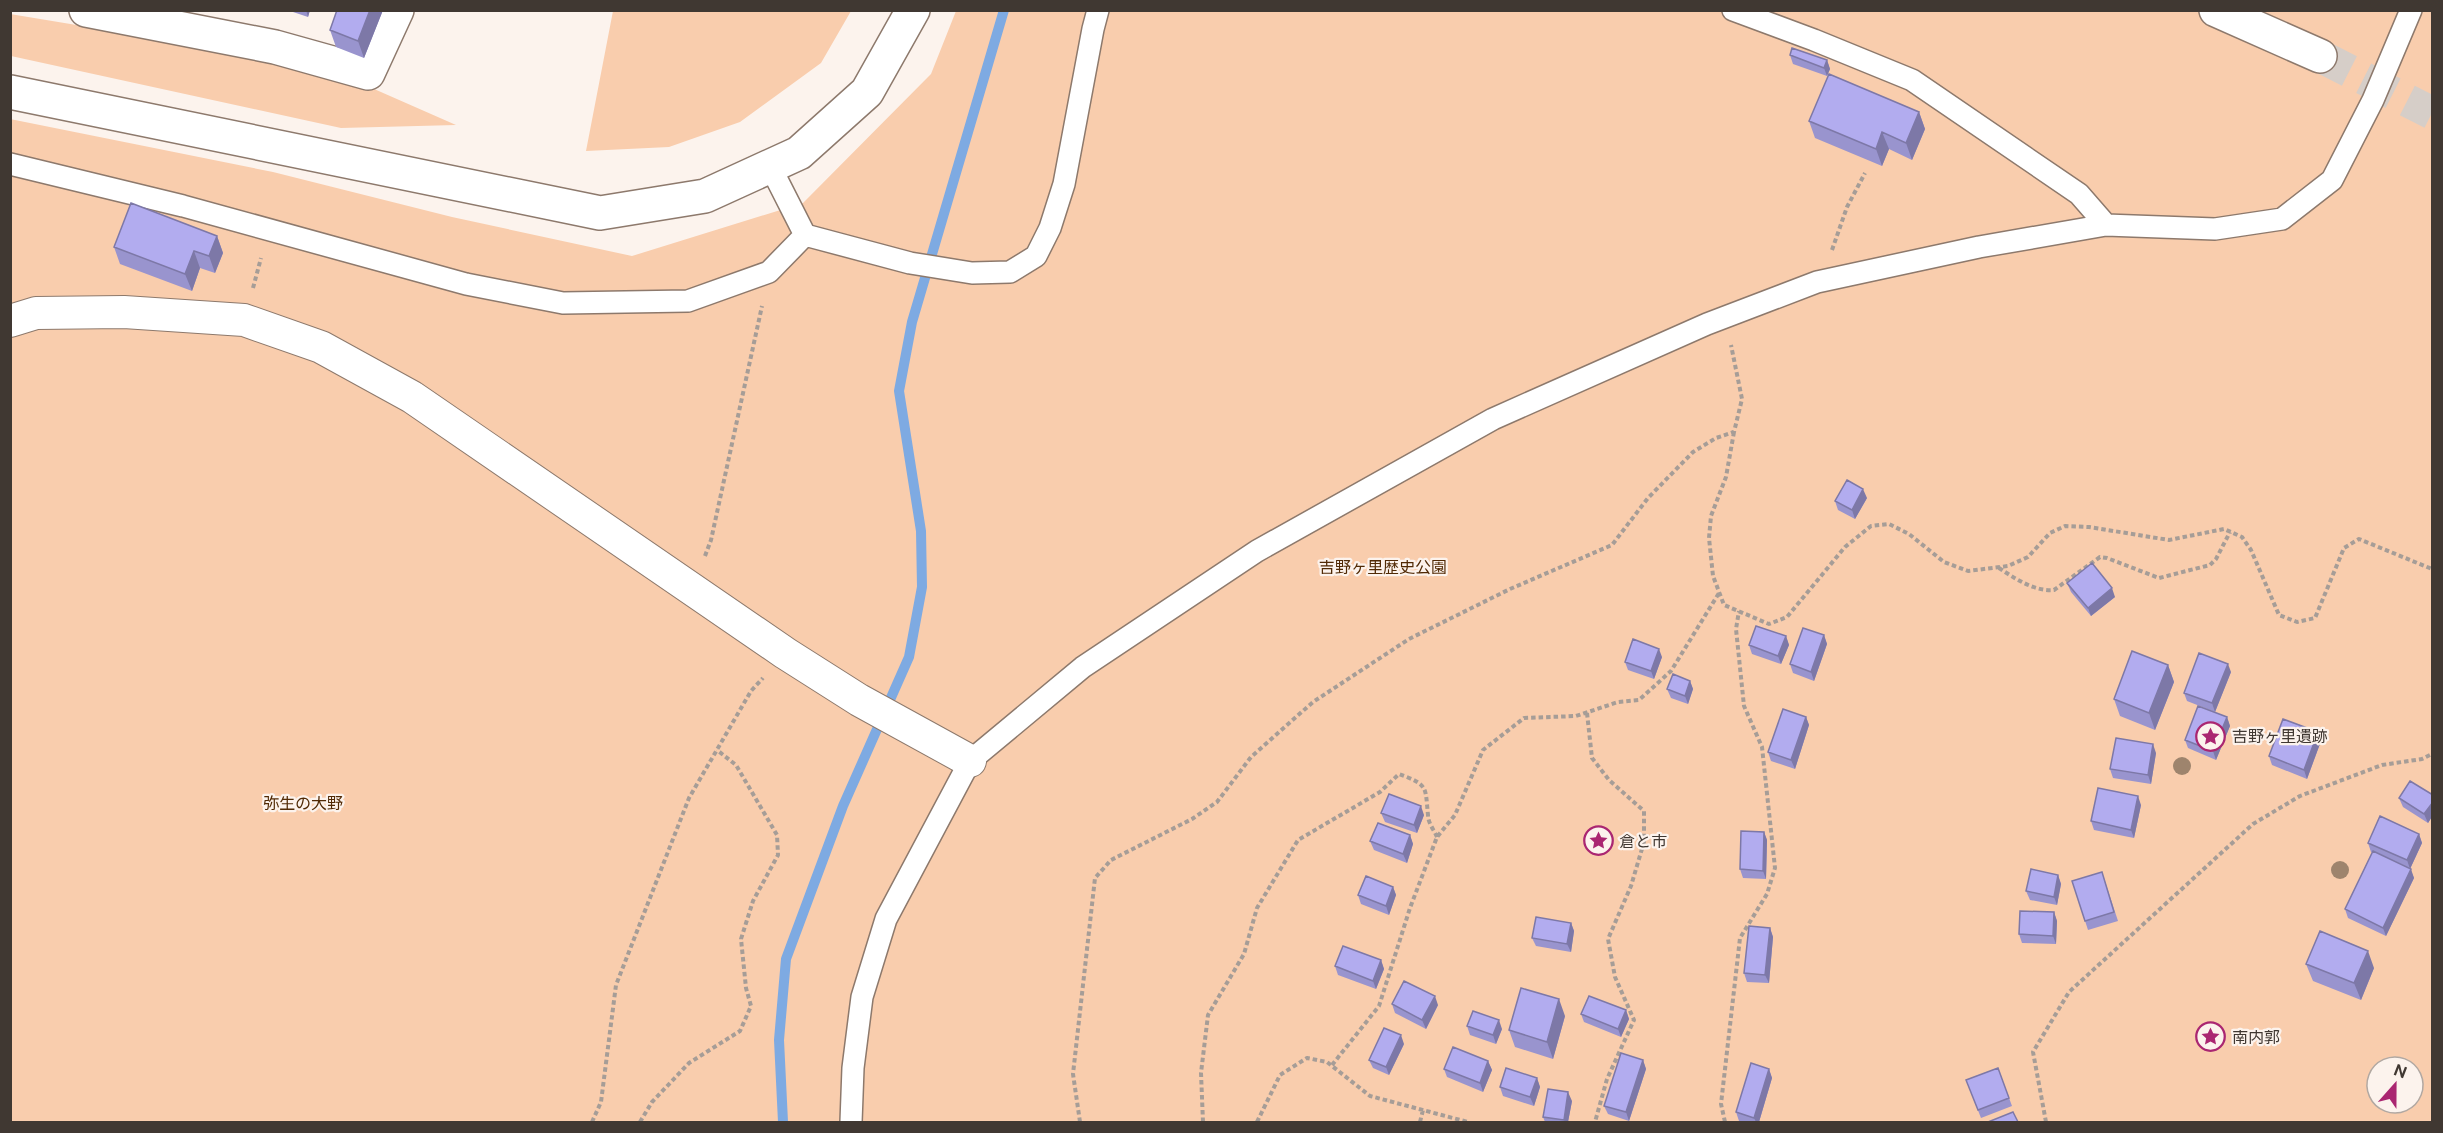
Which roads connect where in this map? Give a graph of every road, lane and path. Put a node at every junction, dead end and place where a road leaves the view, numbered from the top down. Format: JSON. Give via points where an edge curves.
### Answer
{"nodes":[{"id":1,"x":86,"y":10,"type":"edge"},
{"id":2,"x":398,"y":10,"type":"edge"},
{"id":3,"x":912,"y":10,"type":"edge"},
{"id":4,"x":1098,"y":10,"type":"edge"},
{"id":5,"x":1733,"y":10,"type":"edge"},
{"id":6,"x":2216,"y":10,"type":"edge"},
{"id":7,"x":2412,"y":10,"type":"edge"},
{"id":8,"x":2320,"y":56,"type":"tunnel mouth"},
{"id":9,"x":10,"y":92,"type":"edge"},
{"id":10,"x":10,"y":164,"type":"edge"},
{"id":11,"x":770,"y":166,"type":"junction"},
{"id":12,"x":1865,"y":173,"type":"dead end"},
{"id":13,"x":2106,"y":225,"type":"junction"},
{"id":14,"x":269,"y":231,"type":"junction"},
{"id":15,"x":805,"y":235,"type":"junction"},
{"id":16,"x":769,"y":272,"type":"junction"},
{"id":17,"x":1817,"y":282,"type":"junction"},
{"id":18,"x":1725,"y":318,"type":"junction"},
{"id":19,"x":244,"y":320,"type":"junction"},
{"id":20,"x":10,"y":321,"type":"edge"},
{"id":21,"x":1734,"y":432,"type":"junction"},
{"id":22,"x":2230,"y":532,"type":"junction"},
{"id":23,"x":1998,"y":567,"type":"junction"},
{"id":24,"x":2433,"y":569,"type":"edge"},
{"id":25,"x":691,"y":590,"type":"junction"},
{"id":26,"x":1719,"y":592,"type":"junction"},
{"id":27,"x":1739,"y":611,"type":"junction"},
{"id":28,"x":785,"y":653,"type":"junction"},
{"id":29,"x":1587,"y":712,"type":"junction"},
{"id":30,"x":717,"y":750,"type":"junction"},
{"id":31,"x":2433,"y":754,"type":"edge"},
{"id":32,"x":970,"y":761,"type":"junction"},
{"id":33,"x":1437,"y":837,"type":"junction"},
{"id":34,"x":1332,"y":1065,"type":"junction"},
{"id":35,"x":1423,"y":1110,"type":"junction"},
{"id":36,"x":592,"y":1122,"type":"edge"},
{"id":37,"x":639,"y":1122,"type":"edge"},
{"id":38,"x":851,"y":1122,"type":"edge"},
{"id":39,"x":1080,"y":1122,"type":"edge"},
{"id":40,"x":1203,"y":1122,"type":"edge"},
{"id":41,"x":1257,"y":1122,"type":"edge"},
{"id":42,"x":1420,"y":1122,"type":"edge"},
{"id":43,"x":1468,"y":1122,"type":"edge"},
{"id":44,"x":1595,"y":1122,"type":"edge"},
{"id":45,"x":1725,"y":1122,"type":"edge"},
{"id":46,"x":2046,"y":1122,"type":"edge"}],
"edges":[{"from":1,"to":2,"type":"street","via":[[275,47],[368,74]]},
{"from":3,"to":11,"type":"street","via":[[867,92],[799,153]]},
{"from":4,"to":15,"type":"lane","via":[[1064,184],[1036,256],[1010,272],[972,273],[910,263]]},
{"from":5,"to":13,"type":"lane","via":[[1912,80],[2079,194]]},
{"from":6,"to":8,"type":"street"},
{"from":7,"to":13,"type":"lane","via":[[2373,100],[2332,180],[2282,219],[2215,229]]},
{"from":9,"to":11,"type":"street","via":[[600,213],[705,196]]},
{"from":10,"to":14,"type":"lane"},
{"from":11,"to":15,"type":"lane"},
{"from":12,"to":17,"type":"path"},
{"from":13,"to":17,"type":"lane"},
{"from":14,"to":16,"type":"lane","via":[[466,284],[563,303],[688,301]]},
{"from":14,"to":19,"type":"path"},
{"from":15,"to":16,"type":"lane"},
{"from":16,"to":25,"type":"path","via":[[711,540]]},
{"from":17,"to":18,"type":"lane"},
{"from":18,"to":21,"type":"path","via":[[1742,399]]},
{"from":18,"to":32,"type":"lane","via":[[1493,419],[1257,551],[1083,667]]},
{"from":19,"to":20,"type":"street","via":[[124,312],[36,313]]},
{"from":19,"to":25,"type":"street","via":[[321,347],[412,397]]},
{"from":21,"to":26,"type":"path","via":[[1726,477],[1711,516],[1713,576]]},
{"from":21,"to":39,"type":"path","via":[[1693,452],[1648,498],[1612,545],[1409,639],[1313,702],[1251,757],[1217,802],[1111,860],[1095,878],[1073,1074]]},
{"from":22,"to":23,"type":"path","via":[[2209,530],[2169,540],[2065,526],[2050,533],[2028,557]]},
{"from":22,"to":23,"type":"path","via":[[2210,565],[2159,578],[2100,558],[2049,591],[2018,580]]},
{"from":22,"to":24,"type":"path","via":[[2242,537],[2251,550],[2279,615],[2297,622],[2314,618],[2344,548],[2359,539]]},
{"from":23,"to":27,"type":"path","via":[[1968,571],[1944,562],[1909,534],[1889,524],[1871,526],[1845,547],[1787,617],[1768,624]]},
{"from":25,"to":28,"type":"street"},
{"from":26,"to":27,"type":"path","via":[[1724,605]]},
{"from":26,"to":29,"type":"path","via":[[1671,671],[1639,700]]},
{"from":27,"to":45,"type":"path","via":[[1736,629],[1744,706],[1762,747],[1775,868],[1767,894],[1740,938],[1721,1104]]},
{"from":28,"to":30,"type":"path","via":[[751,691]]},
{"from":28,"to":32,"type":"street","via":[[859,700]]},
{"from":29,"to":33,"type":"path","via":[[1524,718],[1483,750],[1455,814]]},
{"from":29,"to":44,"type":"path","via":[[1592,758],[1609,780],[1644,811],[1644,842],[1631,886],[1608,939],[1616,977],[1634,1020],[1607,1079]]},
{"from":30,"to":36,"type":"path","via":[[689,798],[616,985],[601,1102]]},
{"from":30,"to":37,"type":"path","via":[[736,765],[777,835],[778,855],[753,901],[741,939],[751,1006],[740,1031],[689,1063],[652,1102]]},
{"from":31,"to":46,"type":"path","via":[[2382,765],[2300,796],[2253,824],[2069,992],[2033,1052]]},
{"from":32,"to":38,"type":"lane","via":[[886,919],[862,997]]},
{"from":33,"to":34,"type":"path","via":[[1379,1006]]},
{"from":33,"to":40,"type":"path","via":[[1428,818],[1428,794],[1416,780],[1399,774],[1380,792],[1298,840],[1257,908],[1244,954],[1208,1015],[1201,1073]]},
{"from":34,"to":35,"type":"path","via":[[1370,1096]]},
{"from":34,"to":41,"type":"path","via":[[1307,1058],[1280,1075]]},
{"from":35,"to":42,"type":"path"},
{"from":35,"to":43,"type":"path"}]}
